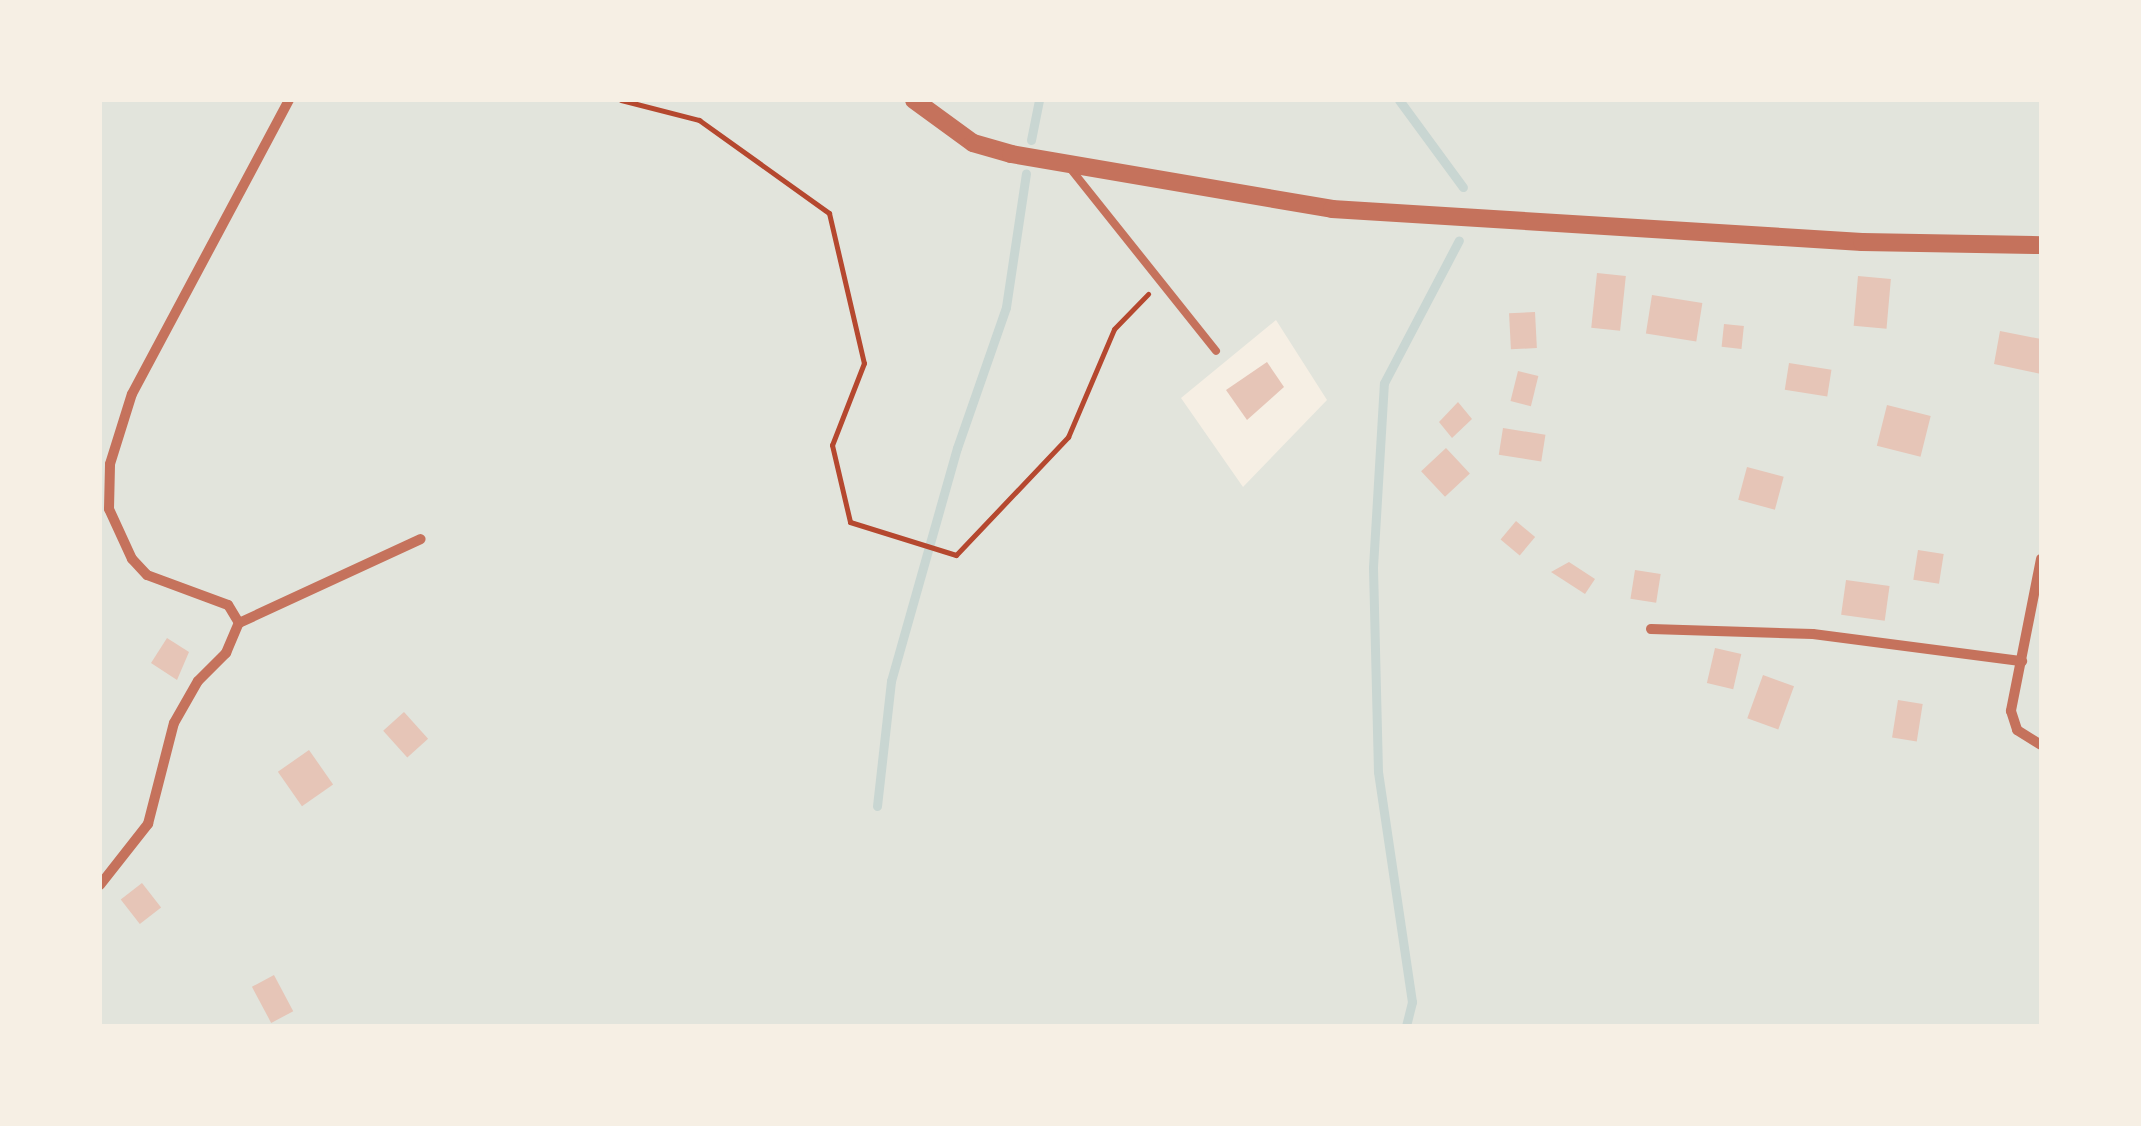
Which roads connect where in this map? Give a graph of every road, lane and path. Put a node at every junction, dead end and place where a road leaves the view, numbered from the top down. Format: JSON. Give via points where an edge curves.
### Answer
{"nodes":[{"id":1,"x":290,"y":100,"type":"edge"},
{"id":2,"x":621,"y":100,"type":"edge"},
{"id":3,"x":914,"y":100,"type":"edge"},
{"id":4,"x":1068,"y":164,"type":"junction"},
{"id":5,"x":2041,"y":246,"type":"edge"},
{"id":6,"x":1161,"y":281,"type":"junction"},
{"id":7,"x":1216,"y":352,"type":"dead end"},
{"id":8,"x":421,"y":539,"type":"dead end"},
{"id":9,"x":2041,"y":559,"type":"edge"},
{"id":10,"x":239,"y":623,"type":"junction"},
{"id":11,"x":1651,"y":629,"type":"dead end"},
{"id":12,"x":2022,"y":661,"type":"junction"},
{"id":13,"x":2041,"y":746,"type":"edge"},
{"id":14,"x":100,"y":885,"type":"edge"}],
"edges":[{"from":1,"to":10,"type":"street","via":[[132,394],[110,464],[108,509],[132,559],[147,575],[228,606]]},
{"from":2,"to":6,"type":"path","via":[[699,120],[828,213],[864,363],[832,445],[850,522],[956,554],[1068,437],[1114,329]]},
{"from":3,"to":4,"type":"street","via":[[974,143]]},
{"from":4,"to":5,"type":"street","via":[[1332,208],[1862,242]]},
{"from":4,"to":6,"type":"lane"},
{"from":6,"to":7,"type":"lane"},
{"from":8,"to":10,"type":"street"},
{"from":9,"to":12,"type":"street"},
{"from":10,"to":14,"type":"street","via":[[226,653],[198,681],[174,724],[148,824]]},
{"from":11,"to":12,"type":"street","via":[[1813,634]]},
{"from":12,"to":13,"type":"street","via":[[2011,711],[2017,730]]}]}
